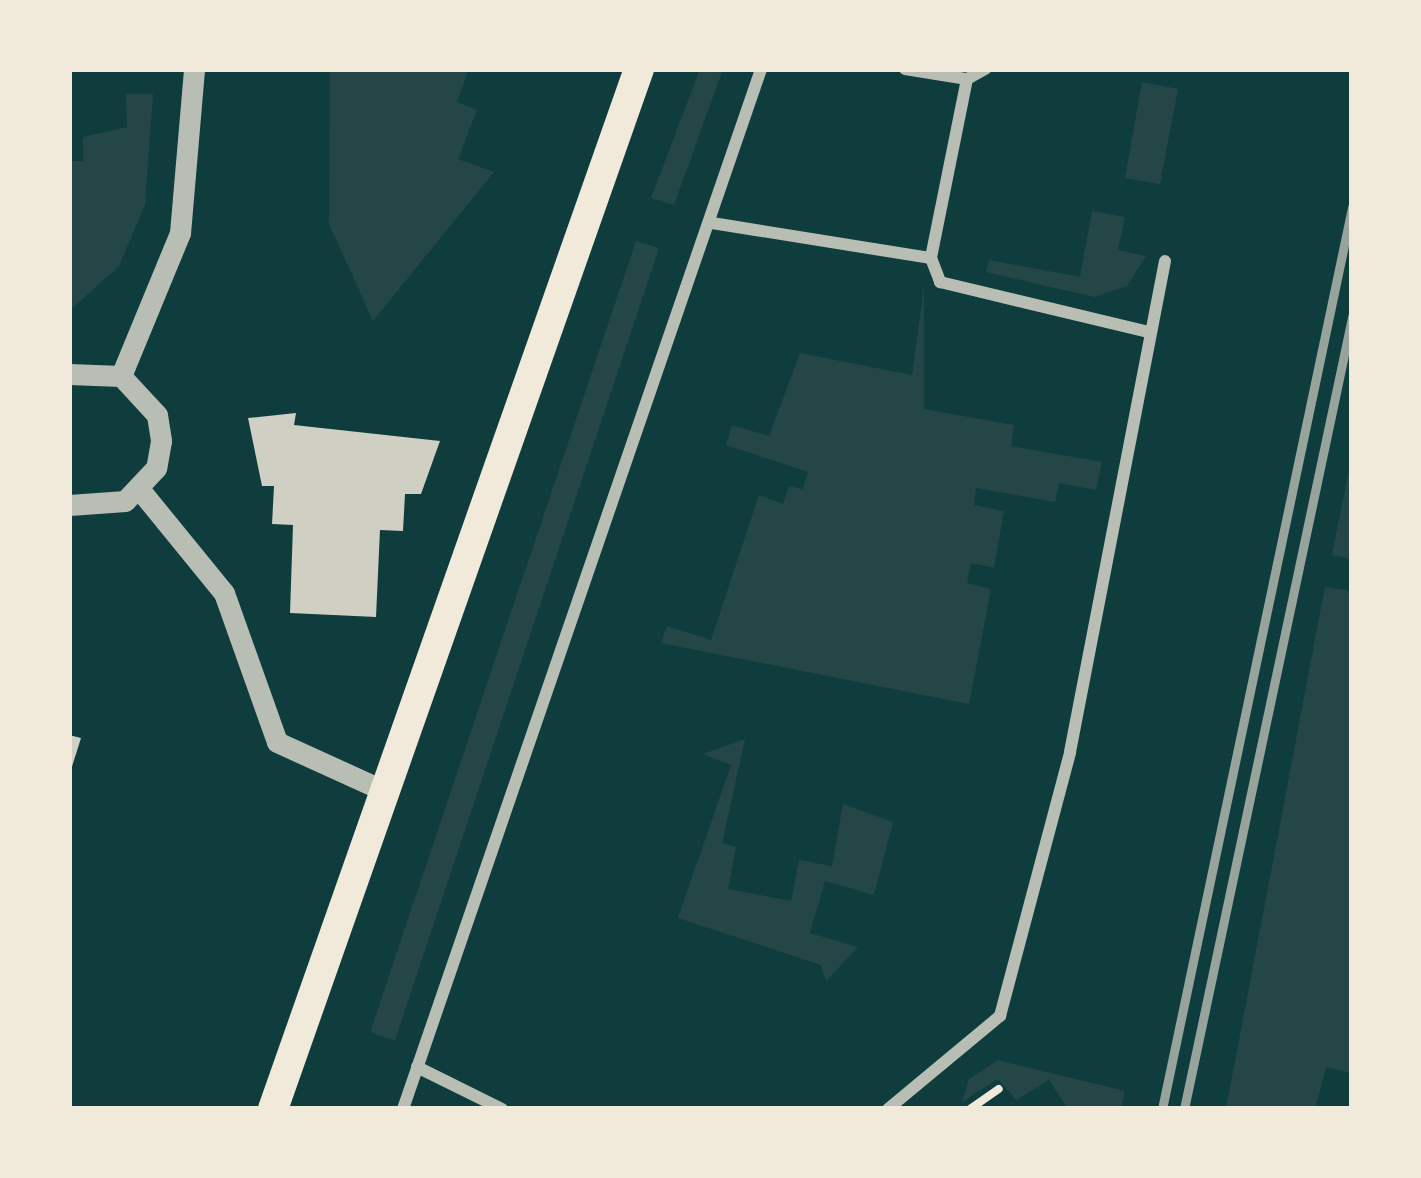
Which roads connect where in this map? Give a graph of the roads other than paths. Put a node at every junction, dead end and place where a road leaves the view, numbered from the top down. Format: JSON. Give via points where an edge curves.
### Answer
{"nodes":[{"id":1,"x":194,"y":69,"type":"edge"},
{"id":2,"x":639,"y":69,"type":"edge"},
{"id":3,"x":761,"y":69,"type":"edge"},
{"id":4,"x":905,"y":69,"type":"edge"},
{"id":5,"x":985,"y":69,"type":"edge"},
{"id":6,"x":967,"y":80,"type":"junction"},
{"id":7,"x":712,"y":224,"type":"junction"},
{"id":8,"x":931,"y":258,"type":"junction"},
{"id":9,"x":1166,"y":261,"type":"dead end"},
{"id":10,"x":1148,"y":332,"type":"junction"},
{"id":11,"x":69,"y":374,"type":"edge"},
{"id":12,"x":122,"y":376,"type":"junction"},
{"id":13,"x":140,"y":490,"type":"junction"},
{"id":14,"x":69,"y":505,"type":"edge"},
{"id":15,"x":378,"y":788,"type":"junction"},
{"id":16,"x":417,"y":1067,"type":"junction"},
{"id":17,"x":273,"y":1109,"type":"edge"},
{"id":18,"x":403,"y":1109,"type":"edge"},
{"id":19,"x":502,"y":1109,"type":"edge"},
{"id":20,"x":888,"y":1109,"type":"edge"}],
"edges":[{"from":1,"to":12,"type":"street","via":[[179,233]]},
{"from":2,"to":15,"type":"main road"},
{"from":3,"to":7,"type":"street"},
{"from":4,"to":6,"type":"street"},
{"from":5,"to":6,"type":"street"},
{"from":6,"to":8,"type":"street"},
{"from":7,"to":8,"type":"street"},
{"from":7,"to":16,"type":"street"},
{"from":8,"to":10,"type":"street","via":[[954,292]]},
{"from":9,"to":10,"type":"street"},
{"from":10,"to":20,"type":"street","via":[[1070,752],[1000,1016]]},
{"from":11,"to":12,"type":"street"},
{"from":12,"to":13,"type":"street","via":[[158,415],[156,468]]},
{"from":13,"to":14,"type":"street","via":[[108,507]]},
{"from":13,"to":15,"type":"street","via":[[224,592],[277,742]]},
{"from":15,"to":17,"type":"main road"},
{"from":16,"to":18,"type":"street"},
{"from":16,"to":19,"type":"street"}]}
